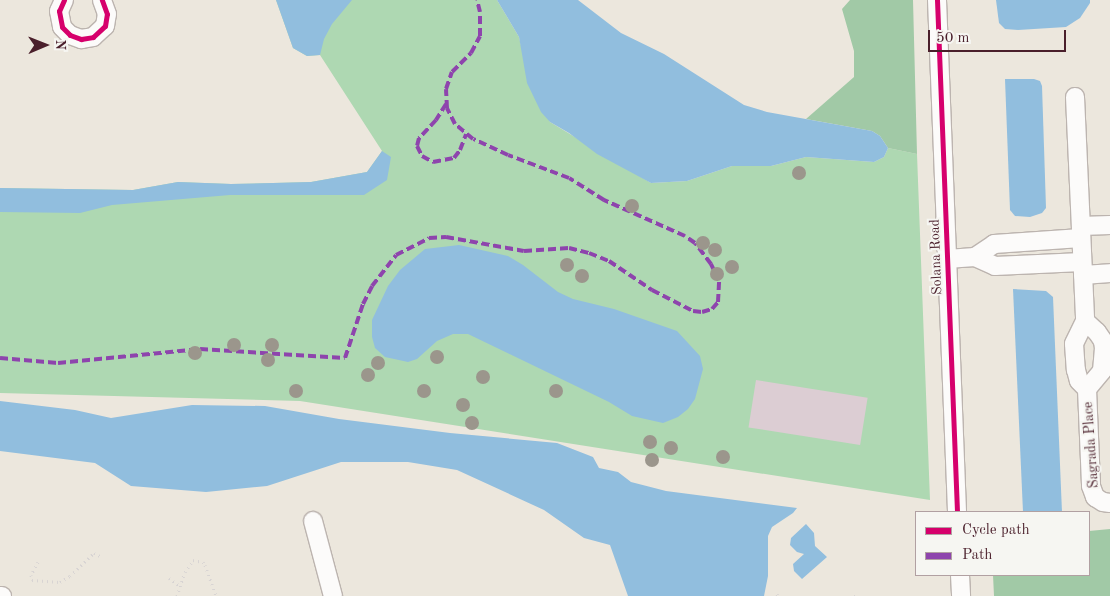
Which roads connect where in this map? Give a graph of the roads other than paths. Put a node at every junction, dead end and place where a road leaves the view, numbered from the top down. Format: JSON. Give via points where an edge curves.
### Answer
{"nodes":[{"id":1,"x":63,"y":0,"type":"edge"},
{"id":2,"x":102,"y":0,"type":"edge"},
{"id":3,"x":937,"y":0,"type":"edge"},
{"id":4,"x":1076,"y":97,"type":"dead end"},
{"id":5,"x":1110,"y":225,"type":"edge"},
{"id":6,"x":1081,"y":232,"type":"junction"},
{"id":7,"x":976,"y":257,"type":"junction"},
{"id":8,"x":947,"y":259,"type":"junction"},
{"id":9,"x":1083,"y":268,"type":"junction"},
{"id":10,"x":1110,"y":273,"type":"edge"},
{"id":11,"x":1084,"y":321,"type":"junction"},
{"id":12,"x":1087,"y":389,"type":"junction"},
{"id":13,"x":1110,"y":503,"type":"edge"},
{"id":14,"x":957,"y":511,"type":"edge"},
{"id":15,"x":313,"y":521,"type":"dead end"},
{"id":16,"x":960,"y":576,"type":"edge"},
{"id":17,"x":333,"y":596,"type":"edge"},
{"id":18,"x":961,"y":596,"type":"edge"}],
"edges":[{"from":1,"to":2,"type":"street","via":[[59,15],[62,27],[81,39],[93,37],[105,26],[107,14]]},
{"from":3,"to":8,"type":"street","name":"Solana Road"},
{"from":4,"to":6,"type":"street","name":"Sagrada Place"},
{"from":5,"to":6,"type":"street"},
{"from":6,"to":7,"type":"street","via":[[994,244]]},
{"from":6,"to":9,"type":"street","name":"Sagrada Place"},
{"from":7,"to":8,"type":"street"},
{"from":7,"to":9,"type":"street","via":[[994,266]]},
{"from":8,"to":14,"type":"street","name":"Solana Road"},
{"from":9,"to":10,"type":"street"},
{"from":9,"to":11,"type":"street","name":"Sagrada Place"},
{"from":11,"to":12,"type":"street","name":"Sagrada Place","via":[[1074,344],[1076,370]]},
{"from":11,"to":12,"type":"street","via":[[1097,332],[1104,348],[1102,371]]},
{"from":12,"to":13,"type":"street","name":"Sagrada Place","via":[[1091,486],[1095,497]]},
{"from":15,"to":17,"type":"street"},
{"from":16,"to":18,"type":"street"}]}
